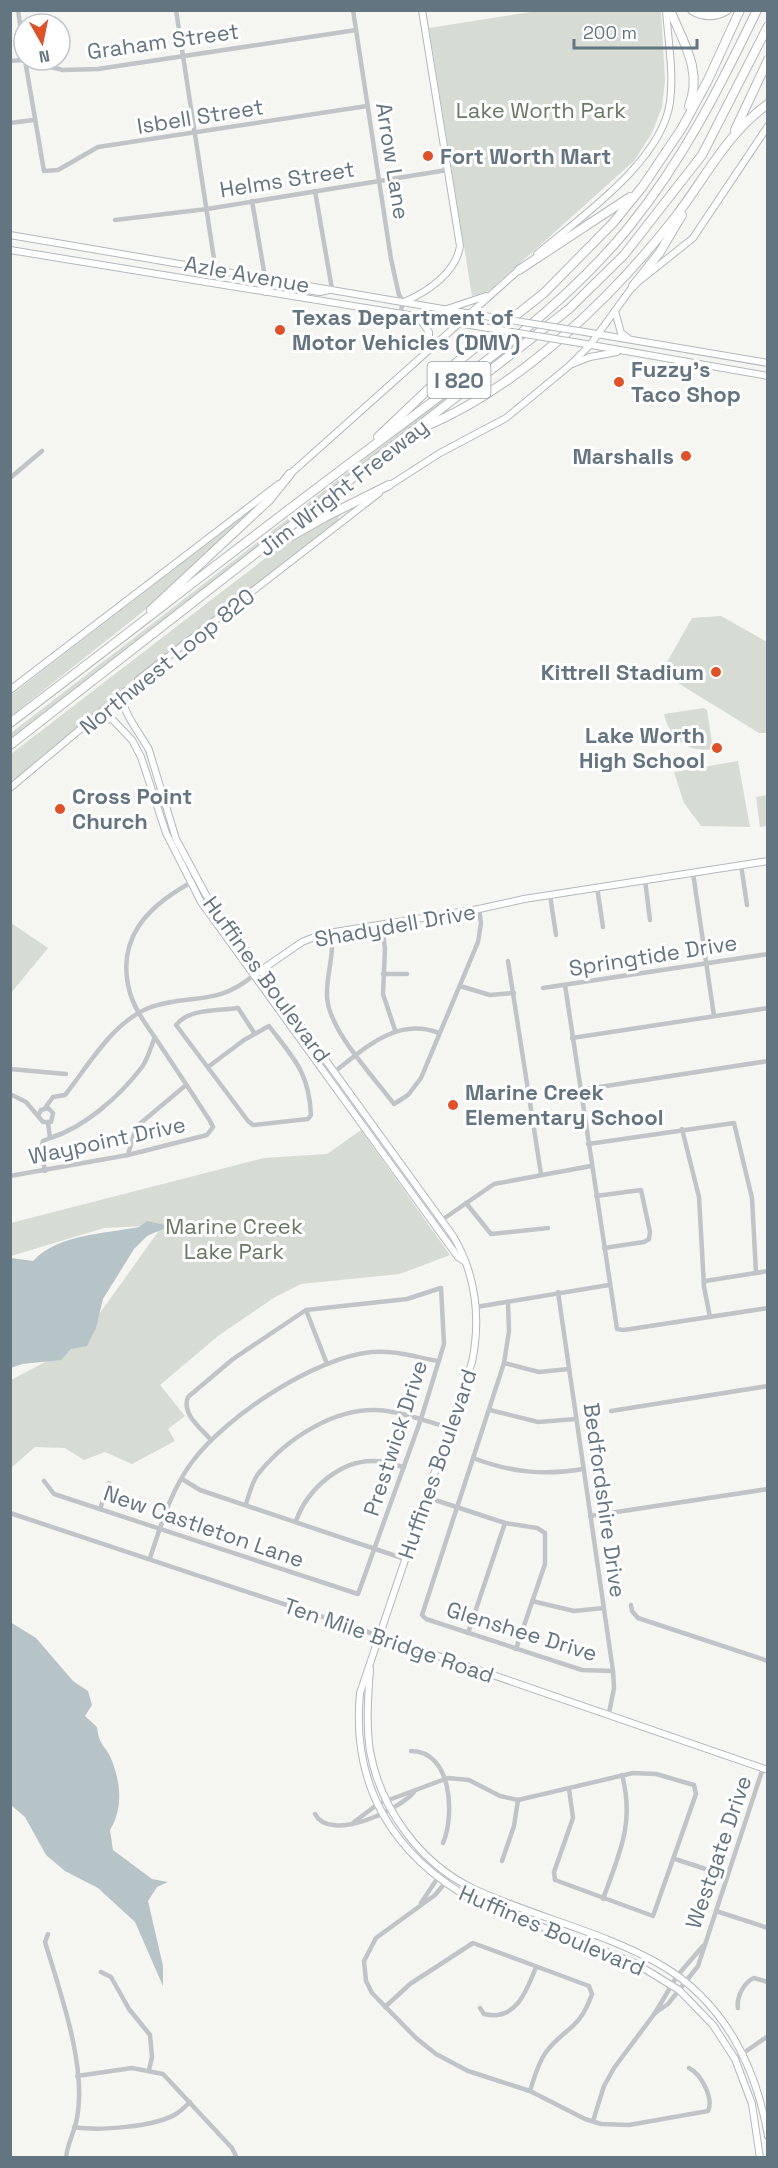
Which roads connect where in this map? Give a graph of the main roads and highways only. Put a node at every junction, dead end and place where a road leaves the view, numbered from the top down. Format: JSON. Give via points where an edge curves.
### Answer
{"nodes":[{"id":1,"x":422,"y":10,"type":"edge"},
{"id":2,"x":668,"y":10,"type":"edge"},
{"id":3,"x":692,"y":10,"type":"edge"},
{"id":4,"x":727,"y":10,"type":"edge"},
{"id":5,"x":740,"y":10,"type":"edge"},
{"id":6,"x":758,"y":10,"type":"edge"},
{"id":7,"x":768,"y":26,"type":"edge"},
{"id":8,"x":768,"y":60,"type":"edge"},
{"id":9,"x":768,"y":104,"type":"edge"},
{"id":10,"x":768,"y":126,"type":"edge"},
{"id":11,"x":682,"y":128,"type":"junction"},
{"id":12,"x":733,"y":134,"type":"junction"},
{"id":13,"x":698,"y":187,"type":"junction"},
{"id":14,"x":638,"y":192,"type":"junction"},
{"id":15,"x":13,"y":235,"type":"edge"},
{"id":16,"x":44,"y":241,"type":"junction"},
{"id":17,"x":12,"y":250,"type":"edge"},
{"id":18,"x":42,"y":256,"type":"junction"},
{"id":19,"x":147,"y":257,"type":"junction"},
{"id":20,"x":519,"y":270,"type":"junction"},
{"id":21,"x":146,"y":273,"type":"junction"},
{"id":22,"x":633,"y":286,"type":"junction"},
{"id":23,"x":332,"y":289,"type":"junction"},
{"id":24,"x":266,"y":292,"type":"junction"},
{"id":25,"x":492,"y":293,"type":"junction"},
{"id":26,"x":404,"y":302,"type":"junction"},
{"id":27,"x":444,"y":310,"type":"junction"},
{"id":28,"x":615,"y":310,"type":"junction"},
{"id":29,"x":468,"y":314,"type":"junction"},
{"id":30,"x":419,"y":318,"type":"junction"},
{"id":31,"x":457,"y":324,"type":"junction"},
{"id":32,"x":599,"y":334,"type":"junction"},
{"id":33,"x":631,"y":340,"type":"junction"},
{"id":34,"x":590,"y":345,"type":"junction"},
{"id":35,"x":429,"y":349,"type":"junction"},
{"id":36,"x":624,"y":351,"type":"junction"},
{"id":37,"x":768,"y":363,"type":"edge"},
{"id":38,"x":569,"y":366,"type":"junction"},
{"id":39,"x":768,"y":376,"type":"edge"},
{"id":40,"x":415,"y":430,"type":"junction"},
{"id":41,"x":373,"y":445,"type":"junction"},
{"id":42,"x":290,"y":474,"type":"junction"},
{"id":43,"x":389,"y":485,"type":"junction"},
{"id":44,"x":250,"y":560,"type":"junction"},
{"id":45,"x":113,"y":645,"type":"junction"},
{"id":46,"x":141,"y":678,"type":"junction"},
{"id":47,"x":10,"y":690,"type":"edge"},
{"id":48,"x":93,"y":722,"type":"junction"},
{"id":49,"x":10,"y":723,"type":"edge"},
{"id":50,"x":10,"y":745,"type":"edge"},
{"id":51,"x":156,"y":771,"type":"junction"},
{"id":52,"x":147,"y":774,"type":"junction"},
{"id":53,"x":10,"y":788,"type":"edge"},
{"id":54,"x":768,"y":861,"type":"edge"},
{"id":55,"x":193,"y":881,"type":"junction"},
{"id":56,"x":257,"y":974,"type":"junction"},
{"id":57,"x":331,"y":1074,"type":"junction"},
{"id":58,"x":439,"y":1222,"type":"junction"},
{"id":59,"x":380,"y":1636,"type":"junction"},
{"id":60,"x":371,"y":1664,"type":"junction"},
{"id":61,"x":765,"y":1769,"type":"edge"},
{"id":62,"x":768,"y":2136,"type":"edge"},
{"id":63,"x":760,"y":2157,"type":"edge"}],
"edges":[{"from":1,"to":26,"type":"main road","via":[[460,246],[459,257],[445,275]]},
{"from":2,"to":11,"type":"highway","via":[[687,45],[693,66],[692,98]]},
{"from":2,"to":20,"type":"main road","via":[[671,93],[656,141],[637,166]]},
{"from":3,"to":4,"type":"highway","via":[[714,15]]},
{"from":5,"to":11,"type":"highway"},
{"from":6,"to":41,"type":"highway","name":"Jim Wright Freeway","number":"I 820","via":[[690,142],[627,229],[539,316]]},
{"from":7,"to":40,"type":"highway","name":"Jim Wright Freeway","number":"I 820","via":[[705,150],[624,255],[546,329]]},
{"from":8,"to":12,"type":"highway"},
{"from":9,"to":12,"type":"highway"},
{"from":10,"to":22,"type":"main road","name":"Northwest Loop 820","via":[[693,238]]},
{"from":11,"to":14,"type":"highway"},
{"from":12,"to":13,"type":"highway"},
{"from":13,"to":22,"type":"highway","via":[[668,240]]},
{"from":13,"to":40,"type":"highway","via":[[636,264],[572,327],[480,397]]},
{"from":14,"to":20,"type":"highway"},
{"from":14,"to":41,"type":"highway","via":[[578,261],[426,389]]},
{"from":15,"to":16,"type":"main road","name":"Azle Avenue"},
{"from":15,"to":17,"type":"main road"},
{"from":16,"to":18,"type":"main road"},
{"from":16,"to":19,"type":"main road","name":"Azle Avenue"},
{"from":17,"to":18,"type":"main road","name":"Azle Avenue"},
{"from":18,"to":21,"type":"main road","name":"Azle Avenue"},
{"from":19,"to":21,"type":"main road"},
{"from":19,"to":23,"type":"main road","name":"Azle Avenue"},
{"from":20,"to":25,"type":"main road"},
{"from":21,"to":24,"type":"main road","name":"Azle Avenue"},
{"from":22,"to":28,"type":"main road","name":"Northwest Loop 820"},
{"from":23,"to":24,"type":"main road","via":[[320,292],[271,285]]},
{"from":23,"to":26,"type":"main road","name":"Azle Avenue"},
{"from":24,"to":30,"type":"main road","name":"Azle Avenue"},
{"from":25,"to":27,"type":"main road"},
{"from":25,"to":29,"type":"main road"},
{"from":26,"to":27,"type":"main road","name":"Azle Avenue"},
{"from":27,"to":29,"type":"main road","name":"Azle Avenue"},
{"from":28,"to":32,"type":"main road","name":"Northwest Loop 820"},
{"from":28,"to":33,"type":"main road","via":[[621,333]]},
{"from":29,"to":31,"type":"main road"},
{"from":29,"to":32,"type":"main road","name":"Azle Avenue","bridge":true},
{"from":30,"to":31,"type":"main road","name":"Azle Avenue"},
{"from":30,"to":35,"type":"main road","via":[[429,332]]},
{"from":31,"to":34,"type":"main road","name":"Azle Avenue","bridge":true},
{"from":31,"to":35,"type":"main road"},
{"from":32,"to":33,"type":"main road","name":"Azle Avenue"},
{"from":32,"to":34,"type":"main road","name":"Northwest Loop 820"},
{"from":33,"to":37,"type":"main road","name":"Azle Avenue"},
{"from":34,"to":36,"type":"main road","name":"Azle Avenue"},
{"from":34,"to":38,"type":"main road","name":"Northwest Loop 820"},
{"from":35,"to":42,"type":"main road"},
{"from":36,"to":38,"type":"main road","via":[[590,357]]},
{"from":36,"to":39,"type":"main road","name":"Azle Avenue"},
{"from":38,"to":43,"type":"main road","name":"Northwest Loop 820","via":[[506,418]]},
{"from":40,"to":44,"type":"highway","name":"Jim Wright Freeway","number":"I 820"},
{"from":41,"to":45,"type":"highway","name":"Jim Wright Freeway","number":"I 820"},
{"from":42,"to":45,"type":"highway","via":[[269,500],[151,610],[116,637]]},
{"from":42,"to":47,"type":"main road"},
{"from":43,"to":44,"type":"highway"},
{"from":43,"to":46,"type":"main road","name":"Northwest Loop 820"},
{"from":44,"to":50,"type":"highway","name":"Jim Wright Freeway","number":"I 820"},
{"from":45,"to":49,"type":"highway","name":"Jim Wright Freeway","number":"I 820"},
{"from":46,"to":48,"type":"main road","name":"Northwest Loop 820"},
{"from":46,"to":51,"type":"main road","name":"Huffines Boulevard","via":[[123,705],[143,737]]},
{"from":48,"to":52,"type":"main road","name":"Huffines Boulevard","via":[[104,718],[119,723],[132,740]]},
{"from":48,"to":53,"type":"main road","name":"Northwest Loop 820"},
{"from":51,"to":52,"type":"main road"},
{"from":51,"to":55,"type":"main road","name":"Huffines Boulevard"},
{"from":52,"to":55,"type":"main road","name":"Huffines Boulevard","via":[[166,833]]},
{"from":54,"to":56,"type":"main road","name":"Shadydell Drive","via":[[331,932],[302,942]]},
{"from":55,"to":56,"type":"main road","name":"Huffines Boulevard"},
{"from":56,"to":57,"type":"main road","name":"Huffines Boulevard"},
{"from":57,"to":58,"type":"main road","name":"Huffines Boulevard","via":[[391,1151]]},
{"from":57,"to":58,"type":"main road","name":"Huffines Boulevard","via":[[385,1155]]},
{"from":58,"to":59,"type":"main road","name":"Huffines Boulevard","via":[[463,1252],[476,1307],[477,1338]]},
{"from":59,"to":60,"type":"main road","name":"Huffines Boulevard"},
{"from":59,"to":61,"type":"main road","name":"Ten Mile Bridge Road"},
{"from":60,"to":62,"type":"main road","name":"Huffines Boulevard","via":[[370,1750],[391,1809],[411,1839],[443,1870],[482,1893],[641,1955],[685,1982],[718,2015],[744,2054],[757,2086]]},
{"from":60,"to":63,"type":"main road","name":"Huffines Boulevard","via":[[360,1693],[358,1727],[364,1766],[382,1813],[409,1853],[445,1884],[473,1900],[635,1963],[679,1990],[714,2025],[735,2059],[752,2104]]}]}
